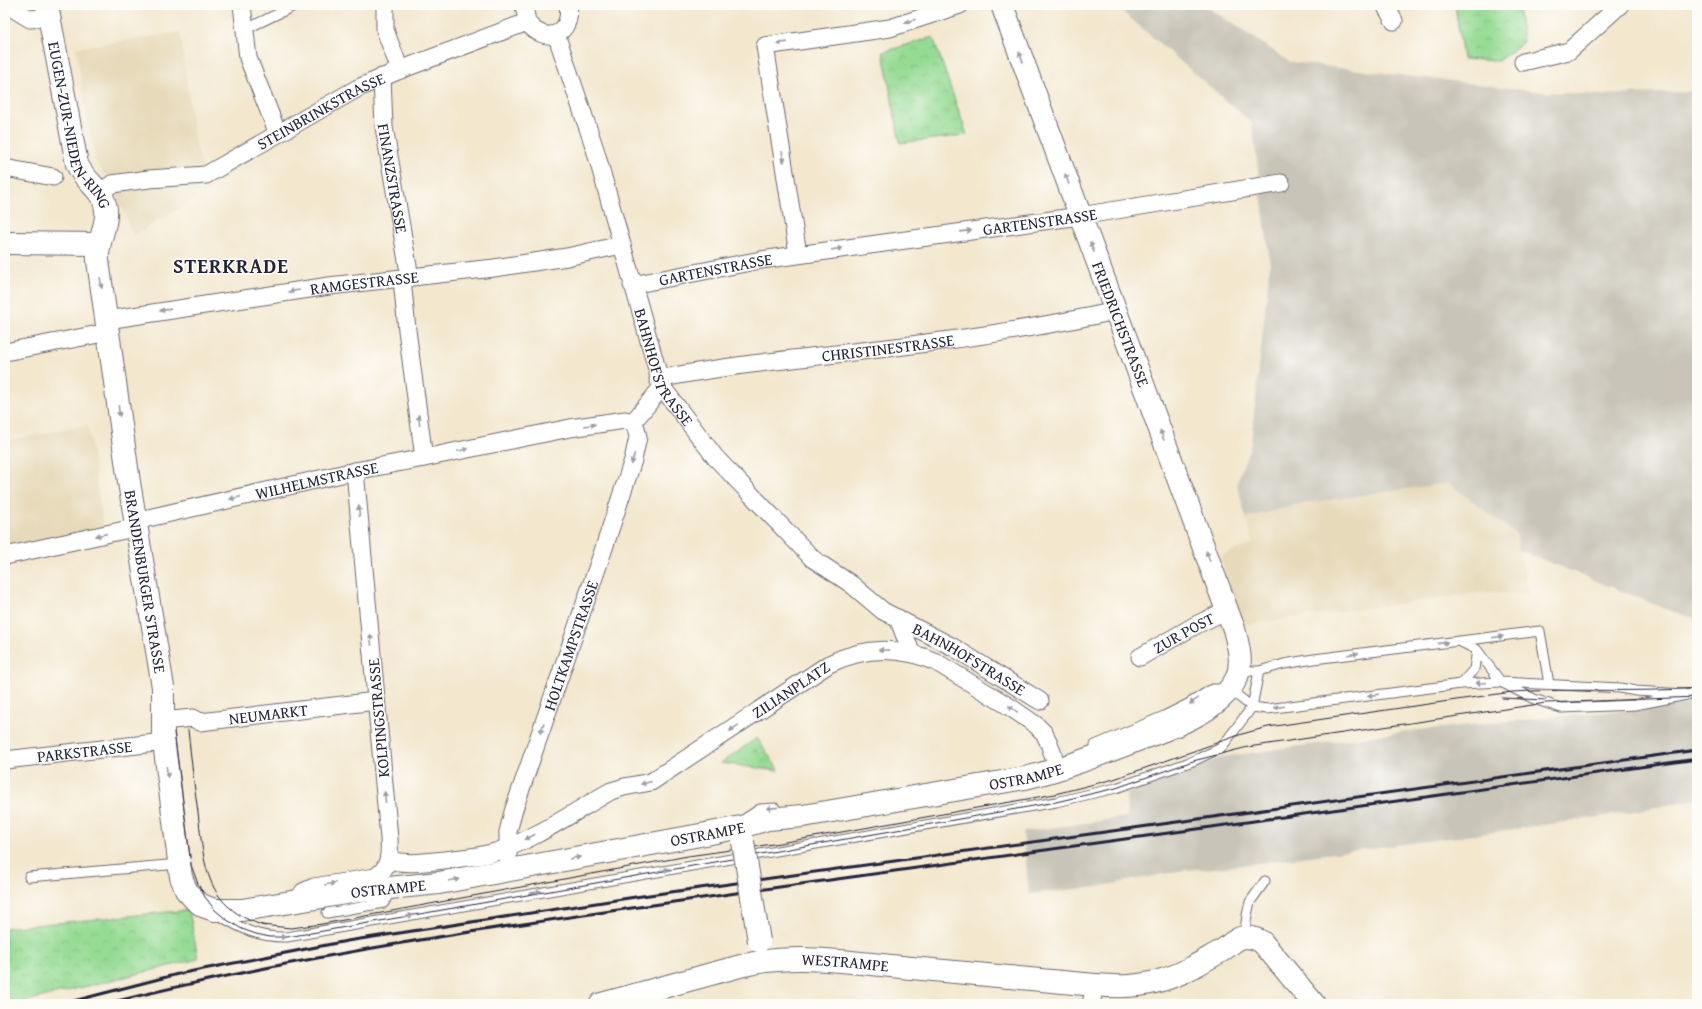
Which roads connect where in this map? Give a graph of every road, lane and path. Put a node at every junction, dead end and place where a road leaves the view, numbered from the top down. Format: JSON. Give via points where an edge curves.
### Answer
{"nodes":[{"id":1,"x":7,"y":5,"type":"edge"},
{"id":2,"x":242,"y":5,"type":"edge"},
{"id":3,"x":291,"y":5,"type":"edge"},
{"id":4,"x":385,"y":5,"type":"edge"},
{"id":5,"x":568,"y":5,"type":"edge"},
{"id":6,"x":960,"y":5,"type":"edge"},
{"id":7,"x":1002,"y":5,"type":"edge"},
{"id":8,"x":1385,"y":5,"type":"edge"},
{"id":9,"x":1620,"y":5,"type":"edge"},
{"id":10,"x":48,"y":11,"type":"edge"},
{"id":11,"x":526,"y":13,"type":"edge"},
{"id":12,"x":1394,"y":21,"type":"dead end"},
{"id":13,"x":244,"y":30,"type":"junction"},
{"id":14,"x":556,"y":34,"type":"junction"},
{"id":15,"x":1523,"y":62,"type":"dead end"},
{"id":16,"x":400,"y":70,"type":"junction"},
{"id":17,"x":382,"y":77,"type":"junction"},
{"id":18,"x":278,"y":134,"type":"junction"},
{"id":19,"x":5,"y":168,"type":"edge"},
{"id":20,"x":53,"y":177,"type":"dead end"},
{"id":21,"x":1281,"y":183,"type":"dead end"},
{"id":22,"x":99,"y":193,"type":"junction"},
{"id":23,"x":1080,"y":216,"type":"junction"},
{"id":24,"x":5,"y":243,"type":"edge"},
{"id":25,"x":99,"y":244,"type":"junction"},
{"id":26,"x":621,"y":245,"type":"junction"},
{"id":27,"x":798,"y":254,"type":"junction"},
{"id":28,"x":406,"y":279,"type":"junction"},
{"id":29,"x":632,"y":285,"type":"junction"},
{"id":30,"x":1116,"y":311,"type":"junction"},
{"id":31,"x":108,"y":326,"type":"junction"},
{"id":32,"x":5,"y":352,"type":"edge"},
{"id":33,"x":660,"y":383,"type":"junction"},
{"id":34,"x":633,"y":422,"type":"junction"},
{"id":35,"x":424,"y":458,"type":"junction"},
{"id":36,"x":355,"y":471,"type":"junction"},
{"id":37,"x":135,"y":521,"type":"junction"},
{"id":38,"x":5,"y":556,"type":"edge"},
{"id":39,"x":1227,"y":610,"type":"junction"},
{"id":40,"x":898,"y":618,"type":"junction"},
{"id":41,"x":1459,"y":641,"type":"junction"},
{"id":42,"x":1476,"y":650,"type":"junction"},
{"id":43,"x":911,"y":652,"type":"junction"},
{"id":44,"x":1140,"y":657,"type":"dead end"},
{"id":45,"x":1242,"y":677,"type":"junction"},
{"id":46,"x":1501,"y":682,"type":"junction"},
{"id":47,"x":1461,"y":684,"type":"junction"},
{"id":48,"x":1549,"y":684,"type":"junction"},
{"id":49,"x":1697,"y":693,"type":"edge"},
{"id":50,"x":1684,"y":694,"type":"junction"},
{"id":51,"x":376,"y":701,"type":"junction"},
{"id":52,"x":1040,"y":701,"type":"dead end"},
{"id":53,"x":1252,"y":707,"type":"junction"},
{"id":54,"x":163,"y":731,"type":"junction"},
{"id":55,"x":1083,"y":750,"type":"dead end"},
{"id":56,"x":5,"y":760,"type":"edge"},
{"id":57,"x":1054,"y":762,"type":"junction"},
{"id":58,"x":784,"y":807,"type":"dead end"},
{"id":59,"x":742,"y":835,"type":"junction"},
{"id":60,"x":508,"y":847,"type":"junction"},
{"id":61,"x":389,"y":860,"type":"junction"},
{"id":62,"x":179,"y":864,"type":"junction"},
{"id":63,"x":509,"y":870,"type":"junction"},
{"id":64,"x":30,"y":876,"type":"dead end"},
{"id":65,"x":1265,"y":881,"type":"dead end"},
{"id":66,"x":392,"y":887,"type":"junction"},
{"id":67,"x":298,"y":901,"type":"junction"},
{"id":68,"x":208,"y":908,"type":"junction"},
{"id":69,"x":327,"y":913,"type":"dead end"},
{"id":70,"x":1244,"y":937,"type":"junction"},
{"id":71,"x":760,"y":951,"type":"junction"},
{"id":72,"x":1093,"y":995,"type":"edge"},
{"id":73,"x":601,"y":1004,"type":"edge"},
{"id":74,"x":1314,"y":1004,"type":"edge"}],
"edges":[{"from":1,"to":10,"type":"street","via":[[30,19]]},
{"from":2,"to":13,"type":"street"},
{"from":3,"to":13,"type":"lane","via":[[292,7]]},
{"from":4,"to":16,"type":"street","via":[[385,30]]},
{"from":5,"to":14,"type":"street","via":[[567,24]]},
{"from":6,"to":27,"type":"street","one_way":true,"via":[[890,28],[765,46]]},
{"from":23,"to":7,"type":"main road","name":"FRIEDRICHSTRASSE","one_way":true},
{"from":8,"to":12,"type":"street"},
{"from":9,"to":15,"type":"street","via":[[1568,51]]},
{"from":10,"to":22,"type":"main road","name":"EUGEN-ZUR-NIEDEN-RING","via":[[76,164]]},
{"from":11,"to":14,"type":"street","via":[[533,30],[546,36]]},
{"from":11,"to":16,"type":"street","name":"STEINBRINKSTRASSE"},
{"from":13,"to":18,"type":"street","via":[[248,58]]},
{"from":14,"to":26,"type":"street","name":"BAHNHOFSTRASSE","via":[[595,149]]},
{"from":16,"to":17,"type":"street","name":"STEINBRINKSTRASSE"},
{"from":17,"to":18,"type":"street","name":"STEINBRINKSTRASSE"},
{"from":17,"to":28,"type":"street","name":"FINANZSTRASSE","via":[[384,127]]},
{"from":18,"to":22,"type":"street","name":"STEINBRINKSTRASSE","via":[[206,175],[149,178],[112,184]]},
{"from":19,"to":20,"type":"street"},
{"from":21,"to":23,"type":"street","name":"GARTENSTRASSE"},
{"from":22,"to":25,"type":"main road","name":"EUGEN-ZUR-NIEDEN-RING","via":[[106,206],[106,223]]},
{"from":27,"to":23,"type":"street","name":"GARTENSTRASSE","one_way":true},
{"from":30,"to":23,"type":"main road","name":"FRIEDRICHSTRASSE","one_way":true},
{"from":24,"to":25,"type":"main road"},
{"from":25,"to":31,"type":"main road","name":"BRANDENBURGER STRASSE","one_way":true,"via":[[98,261]]},
{"from":26,"to":28,"type":"street","name":"RAMGESTRASSE","via":[[567,257]]},
{"from":26,"to":29,"type":"street","name":"BAHNHOFSTRASSE"},
{"from":27,"to":29,"type":"street","name":"GARTENSTRASSE"},
{"from":28,"to":31,"type":"street","name":"RAMGESTRASSE","one_way":true,"via":[[329,286]]},
{"from":35,"to":28,"type":"street","name":"FINANZSTRASSE","one_way":true,"via":[[407,330]]},
{"from":29,"to":33,"type":"street","name":"BAHNHOFSTRASSE"},
{"from":30,"to":33,"type":"street","name":"CHRISTINESTRASSE","via":[[1067,322],[934,342],[751,364]]},
{"from":39,"to":30,"type":"main road","name":"FRIEDRICHSTRASSE","one_way":true},
{"from":31,"to":32,"type":"street","name":"RAMGESTRASSE"},
{"from":31,"to":37,"type":"main road","name":"BRANDENBURGER STRASSE","one_way":true},
{"from":33,"to":34,"type":"street"},
{"from":33,"to":40,"type":"street","name":"BAHNHOFSTRASSE","via":[[715,457],[797,544],[883,611]]},
{"from":35,"to":34,"type":"street","name":"WILHELMSTRASSE","one_way":true,"via":[[570,428],[625,420]]},
{"from":34,"to":60,"type":"street","name":"HOLTKAMPSTRASSE","one_way":true,"via":[[638,437],[633,460],[513,812],[508,832]]},
{"from":35,"to":36,"type":"street","name":"WILHELMSTRASSE"},
{"from":36,"to":37,"type":"street","name":"WILHELMSTRASSE","one_way":true},
{"from":51,"to":36,"type":"street","name":"KOLPINGSTRASSE","one_way":true},
{"from":37,"to":38,"type":"street","name":"WILHELMSTRASSE","one_way":true,"via":[[129,529]]},
{"from":37,"to":54,"type":"main road","name":"BRANDENBURGER STRASSE","via":[[163,687]]},
{"from":39,"to":44,"type":"street","name":"ZUR POST"},
{"from":39,"to":45,"type":"main road","name":"FRIEDRICHSTRASSE","via":[[1238,643]]},
{"from":40,"to":43,"type":"street","name":"BAHNHOFSTRASSE"},
{"from":40,"to":52,"type":"street","name":"BAHNHOFSTRASSE","via":[[953,647]]},
{"from":41,"to":42,"type":"lane"},
{"from":45,"to":41,"type":"lane","one_way":true,"via":[[1307,660]]},
{"from":41,"to":48,"type":"lane","one_way":true,"via":[[1540,631]]},
{"from":42,"to":46,"type":"lane"},
{"from":42,"to":47,"type":"lane","via":[[1474,669]]},
{"from":57,"to":43,"type":"street","name":"ZILIANPLATZ","one_way":true,"via":[[1047,737],[1036,725],[936,662]]},
{"from":43,"to":60,"type":"street","name":"ZILIANPLATZ","one_way":true,"via":[[877,650],[835,661],[651,782],[624,786],[611,791],[527,839]]},
{"from":45,"to":53,"type":"lane"},
{"from":45,"to":53,"type":"lane"},
{"from":45,"to":55,"type":"lane","one_way":true,"via":[[1212,689],[1164,716]]},
{"from":45,"to":57,"type":"main road","name":"OSTRAMPE","via":[[1198,715],[1174,726]]},
{"from":46,"to":47,"type":"lane","one_way":true},
{"from":46,"to":48,"type":"lane"},
{"from":46,"to":50,"type":"lane","via":[[1534,699],[1561,708],[1635,705]]},
{"from":47,"to":53,"type":"lane","one_way":true,"via":[[1267,709]]},
{"from":48,"to":50,"type":"lane"},
{"from":49,"to":50,"type":"lane"},
{"from":51,"to":54,"type":"street","name":"NEUMARKT","via":[[200,722],[193,718]]},
{"from":61,"to":51,"type":"street","name":"KOLPINGSTRASSE","one_way":true},
{"from":68,"to":53,"type":"lane","one_way":true,"via":[[242,929],[261,936],[287,937],[1071,798],[1116,788],[1193,761],[1221,748]]},
{"from":54,"to":56,"type":"street","name":"PARKSTRASSE"},
{"from":54,"to":62,"type":"main road","name":"BRANDENBURGER STRASSE","one_way":true},
{"from":57,"to":59,"type":"main road","name":"OSTRAMPE","via":[[988,786],[803,816],[768,819]]},
{"from":58,"to":59,"type":"lane","one_way":true,"via":[[755,811],[746,818]]},
{"from":63,"to":59,"type":"main road","name":"OSTRAMPE","one_way":true},
{"from":59,"to":71,"type":"main road","bridge":true},
{"from":60,"to":61,"type":"street","name":"OSTRAMPE","via":[[491,853],[430,861],[409,863]]},
{"from":60,"to":63,"type":"street","name":"HOLTKAMPSTRASSE"},
{"from":67,"to":61,"type":"street","one_way":true,"via":[[303,892],[314,887],[375,877]]},
{"from":62,"to":64,"type":"lane"},
{"from":62,"to":68,"type":"main road","name":"BRANDENBURGER STRASSE","via":[[186,890],[198,904]]},
{"from":66,"to":63,"type":"main road","name":"OSTRAMPE","one_way":true,"via":[[439,883]]},
{"from":65,"to":70,"type":"lane","via":[[1250,902]]},
{"from":66,"to":67,"type":"main road","name":"OSTRAMPE"},
{"from":66,"to":69,"type":"lane","via":[[384,903]]},
{"from":67,"to":68,"type":"main road","name":"OSTRAMPE","via":[[234,911]]},
{"from":70,"to":72,"type":"main road","name":"WESTRAMPE","via":[[1195,967],[1164,980]]},
{"from":70,"to":74,"type":"main road","via":[[1262,942]]},
{"from":71,"to":72,"type":"main road","name":"WESTRAMPE","via":[[782,959],[824,960]]},
{"from":71,"to":73,"type":"main road","name":"WESTRAMPE","via":[[672,983]]}]}
